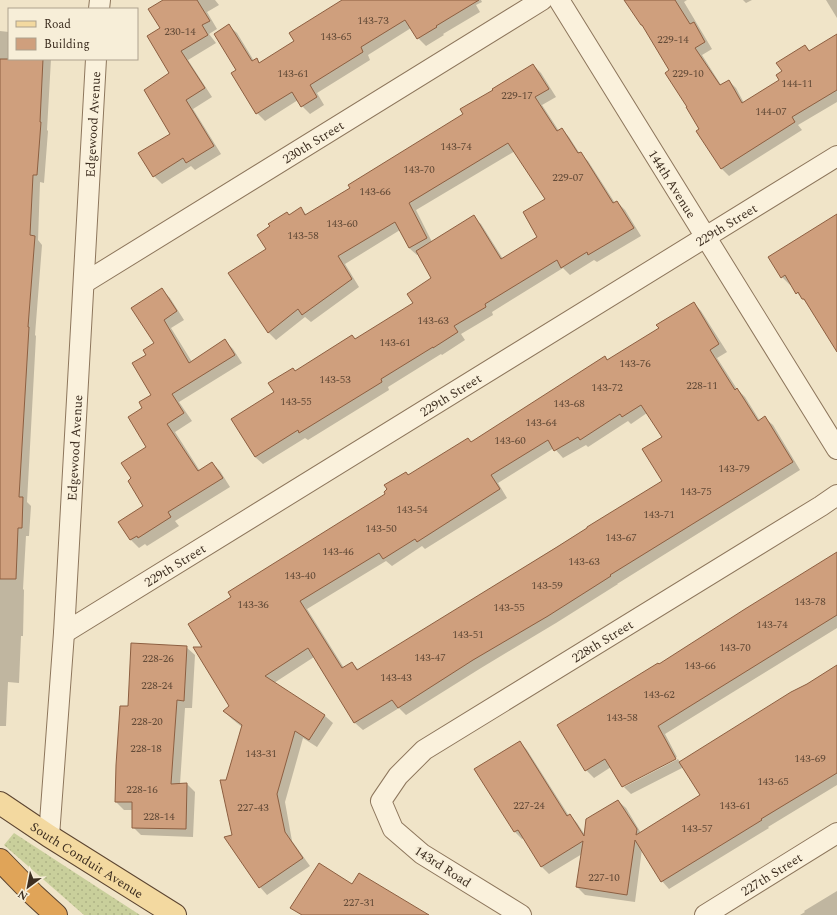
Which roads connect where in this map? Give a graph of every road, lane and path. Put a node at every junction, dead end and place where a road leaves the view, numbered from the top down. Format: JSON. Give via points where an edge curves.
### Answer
{"nodes":[{"id":1,"x":542,"y":0,"type":"edge"},
{"id":2,"x":559,"y":0,"type":"edge"},
{"id":3,"x":96,"y":60,"type":"edge"},
{"id":4,"x":837,"y":156,"type":"edge"},
{"id":5,"x":706,"y":237,"type":"junction"},
{"id":6,"x":84,"y":283,"type":"junction"},
{"id":7,"x":837,"y":449,"type":"edge"},
{"id":8,"x":837,"y":495,"type":"edge"},
{"id":9,"x":64,"y":633,"type":"junction"},
{"id":10,"x":382,"y":801,"type":"joint"},
{"id":11,"x":0,"y":803,"type":"edge"},
{"id":12,"x":837,"y":833,"type":"edge"},
{"id":13,"x":49,"y":836,"type":"junction"},
{"id":14,"x":0,"y":860,"type":"edge"},
{"id":15,"x":56,"y":915,"type":"edge"},
{"id":16,"x":175,"y":915,"type":"edge"},
{"id":17,"x":521,"y":915,"type":"edge"},
{"id":18,"x":704,"y":915,"type":"edge"}],
"edges":[{"from":1,"to":6,"type":"street","name":"230th Street"},
{"from":2,"to":5,"type":"street","name":"144th Avenue"},
{"from":3,"to":6,"type":"street","name":"Edgewood Avenue"},
{"from":4,"to":5,"type":"street","name":"229th Street"},
{"from":5,"to":7,"type":"street","name":"144th Avenue"},
{"from":5,"to":9,"type":"street","name":"229th Street"},
{"from":6,"to":9,"type":"street","name":"Edgewood Avenue"},
{"from":8,"to":10,"type":"street","name":"228th Street","via":[[424,750],[398,776]]},
{"from":9,"to":13,"type":"street","name":"Edgewood Avenue"},
{"from":10,"to":17,"type":"street","name":"143rd Road","via":[[393,829],[422,854]]},
{"from":11,"to":13,"type":"main road","name":"South Conduit Avenue"},
{"from":12,"to":18,"type":"street","name":"227th Street"},
{"from":13,"to":16,"type":"main road","name":"South Conduit Avenue"},
{"from":14,"to":15,"type":"highway"}]}
